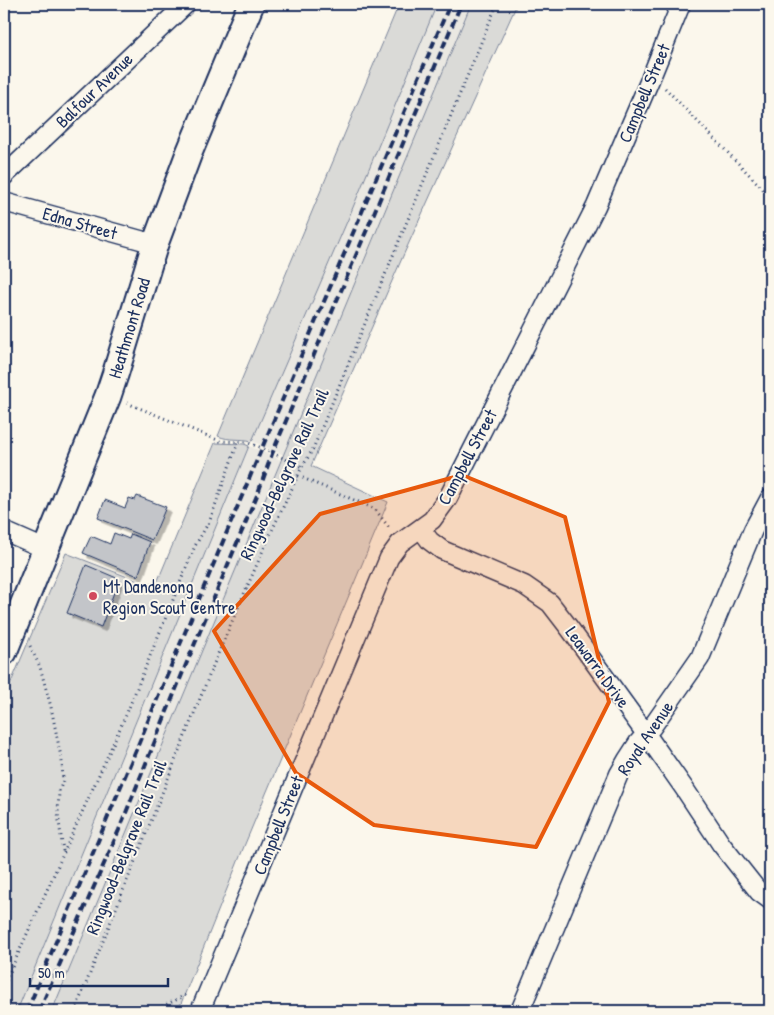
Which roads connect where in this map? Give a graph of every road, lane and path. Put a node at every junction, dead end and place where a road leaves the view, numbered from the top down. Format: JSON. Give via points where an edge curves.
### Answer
{"nodes":[{"id":1,"x":186,"y":4,"type":"edge"},
{"id":2,"x":251,"y":4,"type":"edge"},
{"id":3,"x":497,"y":4,"type":"edge"},
{"id":4,"x":681,"y":4,"type":"edge"},
{"id":5,"x":652,"y":76,"type":"junction"},
{"id":6,"x":4,"y":176,"type":"edge"},
{"id":7,"x":770,"y":196,"type":"edge"},
{"id":8,"x":4,"y":202,"type":"edge"},
{"id":9,"x":155,"y":244,"type":"junction"},
{"id":10,"x":108,"y":396,"type":"junction"},
{"id":11,"x":238,"y":442,"type":"junction"},
{"id":12,"x":302,"y":467,"type":"junction"},
{"id":13,"x":298,"y":476,"type":"junction"},
{"id":14,"x":770,"y":498,"type":"edge"},
{"id":15,"x":421,"y":529,"type":"junction"},
{"id":16,"x":4,"y":531,"type":"edge"},
{"id":17,"x":400,"y":544,"type":"junction"},
{"id":18,"x":45,"y":549,"type":"junction"},
{"id":19,"x":27,"y":638,"type":"dead end"},
{"id":20,"x":4,"y":652,"type":"edge"},
{"id":21,"x":646,"y":734,"type":"junction"},
{"id":22,"x":64,"y":852,"type":"junction"},
{"id":23,"x":770,"y":900,"type":"edge"},
{"id":24,"x":4,"y":985,"type":"edge"},
{"id":25,"x":207,"y":994,"type":"junction"},
{"id":26,"x":9,"y":1006,"type":"dead end"},
{"id":27,"x":4,"y":1009,"type":"edge"},
{"id":28,"x":75,"y":1011,"type":"edge"},
{"id":29,"x":153,"y":1011,"type":"edge"},
{"id":30,"x":200,"y":1011,"type":"edge"},
{"id":31,"x":520,"y":1011,"type":"edge"}],
"edges":[{"from":1,"to":6,"type":"street","name":"Balfour Avenue"},
{"from":2,"to":9,"type":"street","name":"Heathmont Road"},
{"from":3,"to":12,"type":"path","name":"Ringwood-Belgrave Rail Trail","via":[[313,449]]},
{"from":4,"to":5,"type":"street","name":"Campbell Street"},
{"from":5,"to":7,"type":"path"},
{"from":5,"to":15,"type":"street","name":"Campbell Street","via":[[596,206],[466,463],[448,498]]},
{"from":8,"to":9,"type":"street","name":"Edna Street"},
{"from":9,"to":10,"type":"street","name":"Heathmont Road"},
{"from":10,"to":11,"type":"path","via":[[220,441]]},
{"from":10,"to":18,"type":"street","name":"Heathmont Road"},
{"from":11,"to":12,"type":"path","via":[[262,448]]},
{"from":11,"to":22,"type":"path","via":[[210,520],[195,546],[126,715]]},
{"from":12,"to":13,"type":"path","name":"Ringwood-Belgrave Rail Trail"},
{"from":13,"to":17,"type":"path","via":[[375,509]]},
{"from":13,"to":28,"type":"path","name":"Ringwood-Belgrave Rail Trail","via":[[217,656]]},
{"from":14,"to":21,"type":"street","name":"Royal Avenue","via":[[753,530],[700,658]]},
{"from":15,"to":17,"type":"street","name":"Campbell Street"},
{"from":15,"to":21,"type":"street","name":"Leawarra Drive","via":[[442,550],[524,585],[550,603]]},
{"from":16,"to":18,"type":"street"},
{"from":17,"to":25,"type":"street","name":"Campbell Street","via":[[382,574]]},
{"from":18,"to":20,"type":"street","name":"Heathmont Road"},
{"from":19,"to":22,"type":"path","via":[[40,666],[62,762],[58,814]]},
{"from":21,"to":23,"type":"street","name":"Leawarra Drive","via":[[721,844],[759,892]]},
{"from":21,"to":31,"type":"street","name":"Royal Avenue","via":[[619,774]]},
{"from":22,"to":24,"type":"path"},
{"from":25,"to":29,"type":"path","via":[[188,994]]},
{"from":25,"to":30,"type":"street","name":"Campbell Street"},
{"from":26,"to":27,"type":"path"}]}
